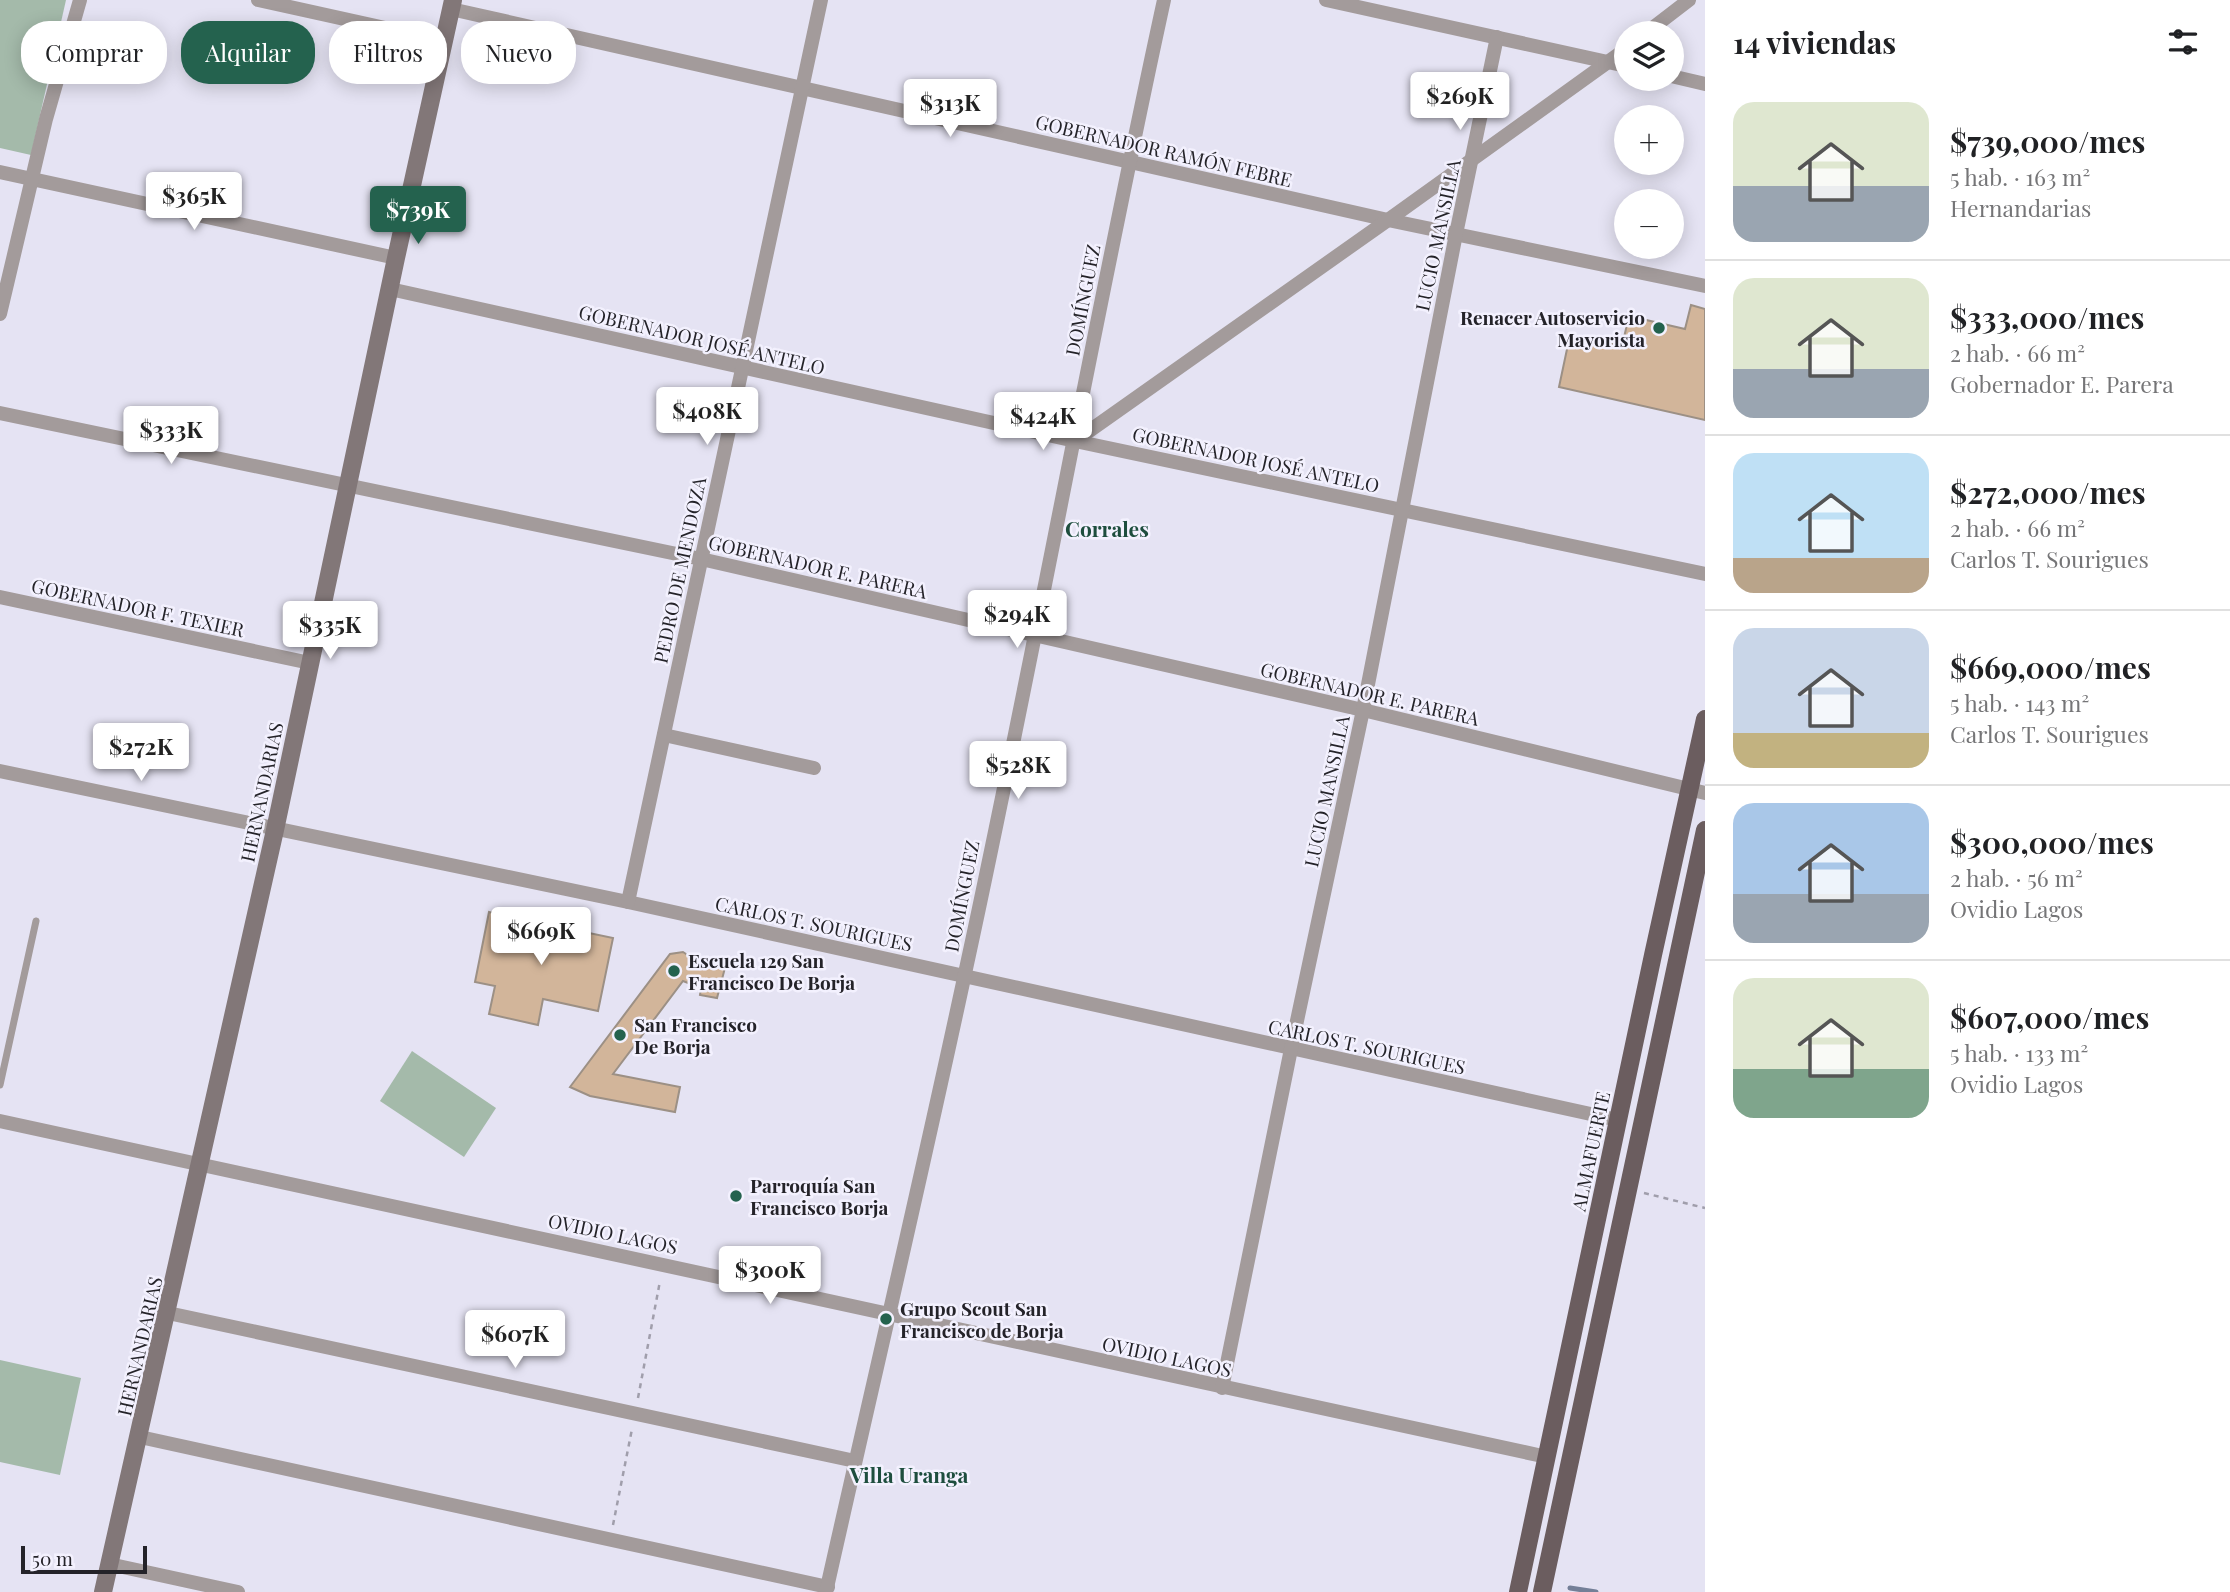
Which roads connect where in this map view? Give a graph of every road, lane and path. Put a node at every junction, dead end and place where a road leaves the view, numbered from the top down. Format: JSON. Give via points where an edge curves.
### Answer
{"nodes":[{"id":1,"x":80,"y":0,"type":"edge"},
{"id":2,"x":258,"y":0,"type":"edge"},
{"id":3,"x":821,"y":0,"type":"edge"},
{"id":4,"x":1164,"y":0,"type":"edge"},
{"id":5,"x":1326,"y":0,"type":"edge"},
{"id":6,"x":1689,"y":0,"type":"edge"},
{"id":7,"x":452,"y":4,"type":"edge"},
{"id":8,"x":353,"y":21,"type":"edge"},
{"id":9,"x":1662,"y":21,"type":"edge"},
{"id":10,"x":447,"y":27,"type":"edge"},
{"id":11,"x":1497,"y":37,"type":"junction"},
{"id":12,"x":1614,"y":58,"type":"edge"},
{"id":13,"x":1609,"y":62,"type":"junction"},
{"id":14,"x":1614,"y":63,"type":"edge"},
{"id":15,"x":1684,"y":79,"type":"edge"},
{"id":16,"x":434,"y":84,"type":"edge"},
{"id":17,"x":1705,"y":84,"type":"edge"},
{"id":18,"x":803,"y":88,"type":"junction"},
{"id":19,"x":1472,"y":160,"type":"junction"},
{"id":20,"x":1129,"y":162,"type":"junction"},
{"id":21,"x":0,"y":172,"type":"edge"},
{"id":22,"x":31,"y":178,"type":"junction"},
{"id":23,"x":1388,"y":220,"type":"junction"},
{"id":24,"x":1456,"y":234,"type":"junction"},
{"id":25,"x":396,"y":258,"type":"junction"},
{"id":26,"x":1705,"y":286,"type":"edge"},
{"id":27,"x":390,"y":289,"type":"junction"},
{"id":28,"x":0,"y":314,"type":"edge"},
{"id":29,"x":742,"y":368,"type":"junction"},
{"id":30,"x":0,"y":412,"type":"edge"},
{"id":31,"x":1075,"y":441,"type":"junction"},
{"id":32,"x":349,"y":485,"type":"junction"},
{"id":33,"x":1402,"y":509,"type":"junction"},
{"id":34,"x":701,"y":559,"type":"junction"},
{"id":35,"x":1705,"y":574,"type":"edge"},
{"id":36,"x":0,"y":597,"type":"edge"},
{"id":37,"x":1034,"y":636,"type":"junction"},
{"id":38,"x":310,"y":663,"type":"junction"},
{"id":39,"x":1363,"y":710,"type":"junction"},
{"id":40,"x":1705,"y":719,"type":"edge"},
{"id":41,"x":664,"y":735,"type":"junction"},
{"id":42,"x":814,"y":768,"type":"dead end"},
{"id":43,"x":0,"y":771,"type":"edge"},
{"id":44,"x":1698,"y":791,"type":"edge"},
{"id":45,"x":275,"y":830,"type":"junction"},
{"id":46,"x":1705,"y":830,"type":"edge"},
{"id":47,"x":628,"y":902,"type":"junction"},
{"id":48,"x":36,"y":920,"type":"dead end"},
{"id":49,"x":965,"y":976,"type":"junction"},
{"id":50,"x":1291,"y":1049,"type":"junction"},
{"id":51,"x":0,"y":1085,"type":"edge"},
{"id":52,"x":1618,"y":1120,"type":"junction"},
{"id":53,"x":0,"y":1121,"type":"edge"},
{"id":54,"x":201,"y":1163,"type":"junction"},
{"id":55,"x":1628,"y":1189,"type":"junction"},
{"id":56,"x":1705,"y":1208,"type":"edge"},
{"id":57,"x":168,"y":1312,"type":"junction"},
{"id":58,"x":888,"y":1314,"type":"junction"},
{"id":59,"x":1222,"y":1388,"type":"junction"},
{"id":60,"x":140,"y":1437,"type":"junction"},
{"id":61,"x":1546,"y":1457,"type":"junction"},
{"id":62,"x":855,"y":1461,"type":"junction"},
{"id":63,"x":109,"y":1564,"type":"junction"},
{"id":64,"x":827,"y":1589,"type":"edge"},
{"id":65,"x":103,"y":1592,"type":"edge"},
{"id":66,"x":238,"y":1592,"type":"edge"},
{"id":67,"x":1518,"y":1592,"type":"edge"},
{"id":68,"x":1542,"y":1592,"type":"edge"}],
"edges":[{"from":1,"to":22,"type":"street"},
{"from":2,"to":8,"type":"street"},
{"from":3,"to":18,"type":"street","name":"PEDRO DE MENDOZA"},
{"from":4,"to":20,"type":"street","name":"DOMÍNGUEZ"},
{"from":5,"to":11,"type":"street"},
{"from":6,"to":9,"type":"street"},
{"from":7,"to":10,"type":"street","name":"HERNANDARIAS"},
{"from":7,"to":18,"type":"street","name":"GOBERNADOR RAMÓN FEBRE"},
{"from":11,"to":13,"type":"street"},
{"from":11,"to":19,"type":"street","name":"LUCIO MANSILLA"},
{"from":12,"to":13,"type":"street"},
{"from":13,"to":14,"type":"street"},
{"from":13,"to":19,"type":"street"},
{"from":15,"to":17,"type":"street"},
{"from":16,"to":25,"type":"street","name":"HERNANDARIAS"},
{"from":18,"to":20,"type":"street","name":"GOBERNADOR RAMÓN FEBRE"},
{"from":18,"to":29,"type":"street","name":"PEDRO DE MENDOZA"},
{"from":19,"to":23,"type":"street"},
{"from":19,"to":24,"type":"street","name":"LUCIO MANSILLA"},
{"from":20,"to":23,"type":"street","name":"GOBERNADOR RAMÓN FEBRE"},
{"from":20,"to":31,"type":"street","name":"DOMÍNGUEZ"},
{"from":21,"to":22,"type":"street"},
{"from":22,"to":25,"type":"street"},
{"from":22,"to":28,"type":"street"},
{"from":23,"to":24,"type":"street","name":"GOBERNADOR RAMÓN FEBRE"},
{"from":23,"to":31,"type":"street"},
{"from":24,"to":26,"type":"street","name":"GOBERNADOR RAMÓN FEBRE"},
{"from":24,"to":33,"type":"street","name":"LUCIO MANSILLA"},
{"from":25,"to":27,"type":"street","name":"HERNANDARIAS"},
{"from":27,"to":29,"type":"street","name":"GOBERNADOR JOSÉ ANTELO"},
{"from":27,"to":32,"type":"street","name":"HERNANDARIAS"},
{"from":29,"to":31,"type":"street","name":"GOBERNADOR JOSÉ ANTELO"},
{"from":29,"to":34,"type":"street","name":"PEDRO DE MENDOZA"},
{"from":30,"to":32,"type":"street","name":"GOBERNADOR E. PARERA"},
{"from":31,"to":33,"type":"street","name":"GOBERNADOR JOSÉ ANTELO"},
{"from":31,"to":37,"type":"street","name":"DOMÍNGUEZ"},
{"from":32,"to":34,"type":"street","name":"GOBERNADOR E. PARERA"},
{"from":32,"to":38,"type":"street","name":"HERNANDARIAS"},
{"from":33,"to":35,"type":"street","name":"GOBERNADOR JOSÉ ANTELO"},
{"from":33,"to":39,"type":"street","name":"LUCIO MANSILLA"},
{"from":34,"to":37,"type":"street","name":"GOBERNADOR E. PARERA"},
{"from":34,"to":41,"type":"street","name":"PEDRO DE MENDOZA"},
{"from":36,"to":38,"type":"street","name":"GOBERNADOR F. TEXIER"},
{"from":37,"to":39,"type":"street","name":"GOBERNADOR E. PARERA"},
{"from":37,"to":49,"type":"street","name":"DOMÍNGUEZ"},
{"from":38,"to":45,"type":"street","name":"HERNANDARIAS"},
{"from":39,"to":44,"type":"street","name":"GOBERNADOR E. PARERA"},
{"from":39,"to":50,"type":"street","name":"LUCIO MANSILLA"},
{"from":40,"to":44,"type":"main road","name":"ALMAFUERTE"},
{"from":41,"to":42,"type":"street"},
{"from":41,"to":47,"type":"street","name":"PEDRO DE MENDOZA"},
{"from":43,"to":45,"type":"street","name":"CARLOS T. SOURIGUES"},
{"from":44,"to":52,"type":"main road","name":"ALMAFUERTE","via":[[1653,954]]},
{"from":45,"to":47,"type":"street","name":"CARLOS T. SOURIGUES"},
{"from":45,"to":54,"type":"street","name":"HERNANDARIAS"},
{"from":46,"to":55,"type":"main road"},
{"from":47,"to":49,"type":"street","name":"CARLOS T. SOURIGUES"},
{"from":48,"to":51,"type":"lane"},
{"from":49,"to":50,"type":"street","name":"CARLOS T. SOURIGUES"},
{"from":49,"to":58,"type":"street","name":"DOMÍNGUEZ"},
{"from":50,"to":52,"type":"street","name":"CARLOS T. SOURIGUES"},
{"from":50,"to":59,"type":"street","name":"LUCIO MANSILLA"},
{"from":52,"to":61,"type":"main road","name":"ALMAFUERTE"},
{"from":53,"to":54,"type":"street","name":"OVIDIO LAGOS"},
{"from":54,"to":57,"type":"street","name":"HERNANDARIAS"},
{"from":54,"to":58,"type":"street","name":"OVIDIO LAGOS"},
{"from":55,"to":56,"type":"path"},
{"from":55,"to":68,"type":"main road"},
{"from":57,"to":60,"type":"street","name":"HERNANDARIAS"},
{"from":57,"to":62,"type":"street"},
{"from":58,"to":59,"type":"street","name":"OVIDIO LAGOS"},
{"from":58,"to":62,"type":"street","name":"DOMÍNGUEZ"},
{"from":59,"to":61,"type":"street","name":"OVIDIO LAGOS"},
{"from":60,"to":63,"type":"street","name":"HERNANDARIAS"},
{"from":60,"to":64,"type":"street"},
{"from":61,"to":67,"type":"main road","name":"ALMAFUERTE"},
{"from":62,"to":64,"type":"street","name":"DOMÍNGUEZ"},
{"from":63,"to":65,"type":"street","name":"HERNANDARIAS"},
{"from":63,"to":66,"type":"street"}]}
